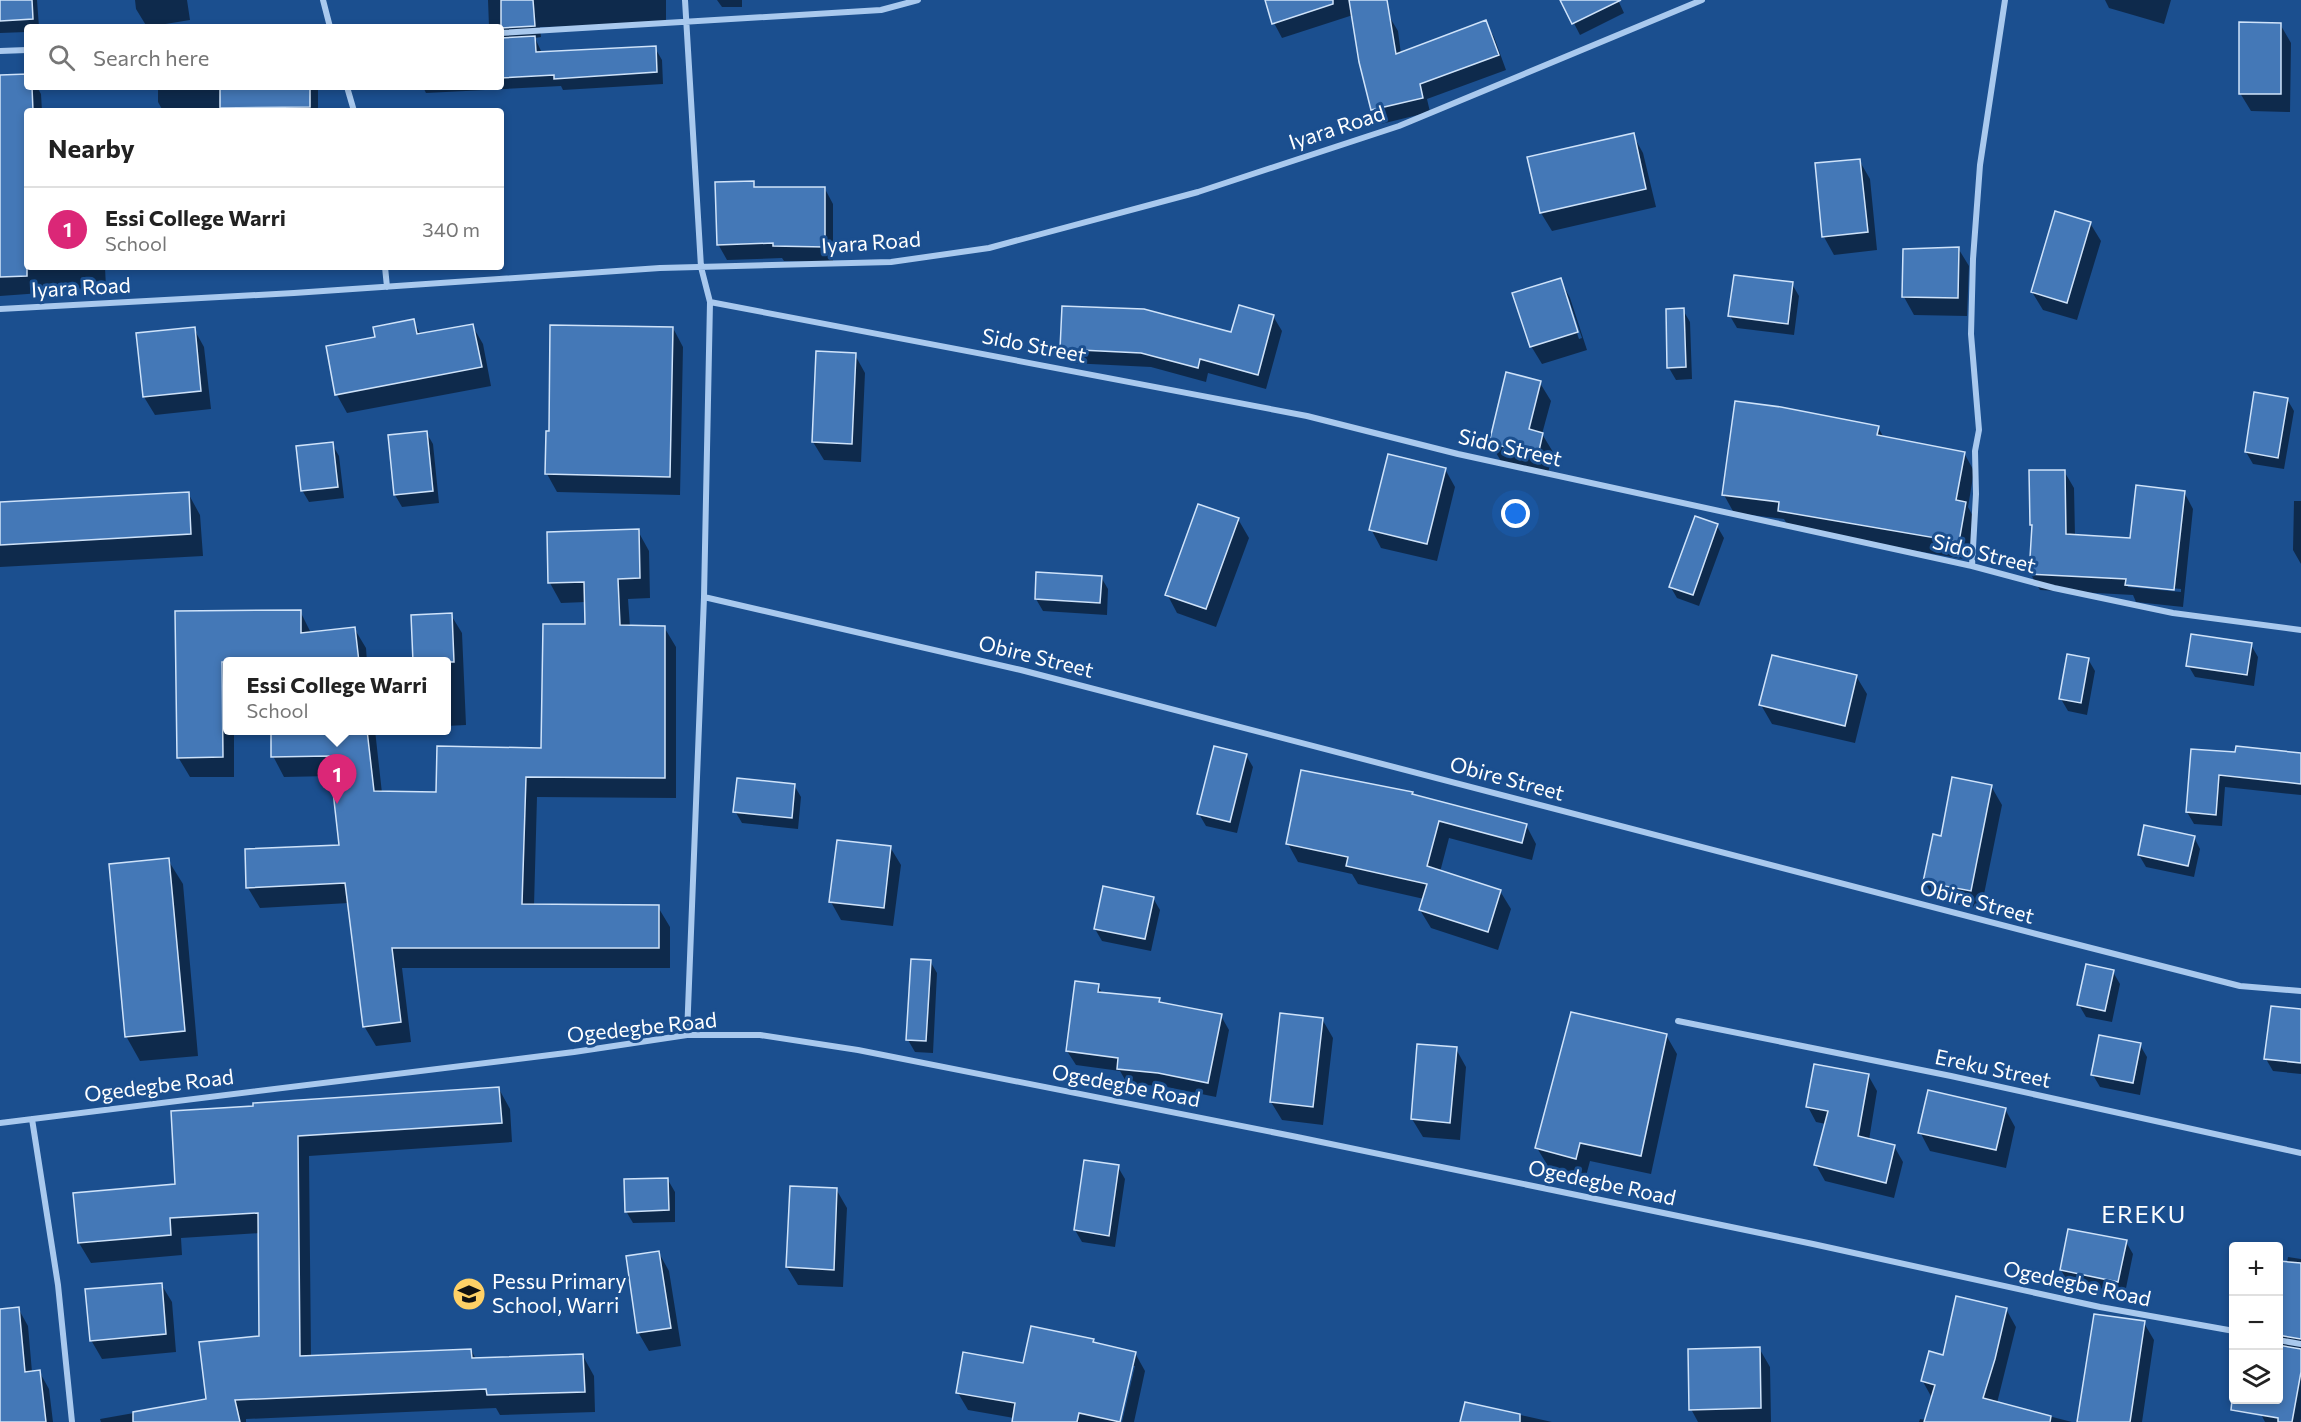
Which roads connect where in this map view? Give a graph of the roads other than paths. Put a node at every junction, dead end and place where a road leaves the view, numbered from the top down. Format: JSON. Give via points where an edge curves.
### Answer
{"nodes":[{"id":1,"x":323,"y":0,"type":"edge"},
{"id":2,"x":685,"y":0,"type":"edge"},
{"id":3,"x":918,"y":0,"type":"edge"},
{"id":4,"x":1702,"y":0,"type":"edge"},
{"id":5,"x":2005,"y":0,"type":"edge"},
{"id":6,"x":686,"y":23,"type":"junction"},
{"id":7,"x":329,"y":24,"type":"edge"},
{"id":8,"x":504,"y":33,"type":"edge"},
{"id":9,"x":24,"y":50,"type":"edge"},
{"id":10,"x":0,"y":51,"type":"edge"},
{"id":11,"x":348,"y":90,"type":"edge"},
{"id":12,"x":353,"y":108,"type":"edge"},
{"id":13,"x":701,"y":267,"type":"junction"},
{"id":14,"x":385,"y":270,"type":"edge"},
{"id":15,"x":387,"y":287,"type":"junction"},
{"id":16,"x":710,"y":302,"type":"junction"},
{"id":17,"x":0,"y":309,"type":"edge"},
{"id":18,"x":1972,"y":566,"type":"junction"},
{"id":19,"x":704,"y":597,"type":"junction"},
{"id":20,"x":2301,"y":630,"type":"edge"},
{"id":21,"x":2301,"y":991,"type":"edge"},
{"id":22,"x":1678,"y":1021,"type":"dead end"},
{"id":23,"x":687,"y":1035,"type":"junction"},
{"id":24,"x":32,"y":1119,"type":"junction"},
{"id":25,"x":0,"y":1123,"type":"edge"},
{"id":26,"x":2301,"y":1153,"type":"edge"},
{"id":27,"x":2229,"y":1330,"type":"edge"},
{"id":28,"x":2283,"y":1341,"type":"edge"},
{"id":29,"x":2301,"y":1344,"type":"edge"},
{"id":30,"x":72,"y":1422,"type":"edge"}],
"edges":[{"from":1,"to":7,"type":"street"},
{"from":2,"to":6,"type":"street"},
{"from":3,"to":6,"type":"street","via":[[881,10]]},
{"from":4,"to":13,"type":"street","name":"Iyara Road","via":[[1399,126],[1198,192],[989,248],[891,262]]},
{"from":5,"to":18,"type":"street","via":[[1980,165],[1973,259],[1971,334],[1979,430]]},
{"from":6,"to":8,"type":"street"},
{"from":6,"to":13,"type":"street"},
{"from":9,"to":10,"type":"street"},
{"from":11,"to":12,"type":"street"},
{"from":13,"to":15,"type":"street","name":"Iyara Road"},
{"from":13,"to":16,"type":"street"},
{"from":14,"to":15,"type":"street"},
{"from":15,"to":17,"type":"street","name":"Iyara Road"},
{"from":16,"to":18,"type":"street","name":"Sido Street","via":[[1307,416],[1458,454]]},
{"from":16,"to":19,"type":"street"},
{"from":18,"to":20,"type":"street","name":"Sido Street","via":[[2173,613]]},
{"from":19,"to":21,"type":"street","name":"Obire Street","via":[[1021,670],[2240,986]]},
{"from":19,"to":23,"type":"street"},
{"from":22,"to":26,"type":"street","name":"Ereku Street"},
{"from":23,"to":24,"type":"street","name":"Ogedegbe Road"},
{"from":23,"to":27,"type":"street","name":"Ogedegbe Road","via":[[760,1035],[858,1050],[1321,1142],[2100,1307]]},
{"from":24,"to":25,"type":"street","name":"Ogedegbe Road"},
{"from":24,"to":30,"type":"street","via":[[58,1285]]},
{"from":28,"to":29,"type":"street"}]}
